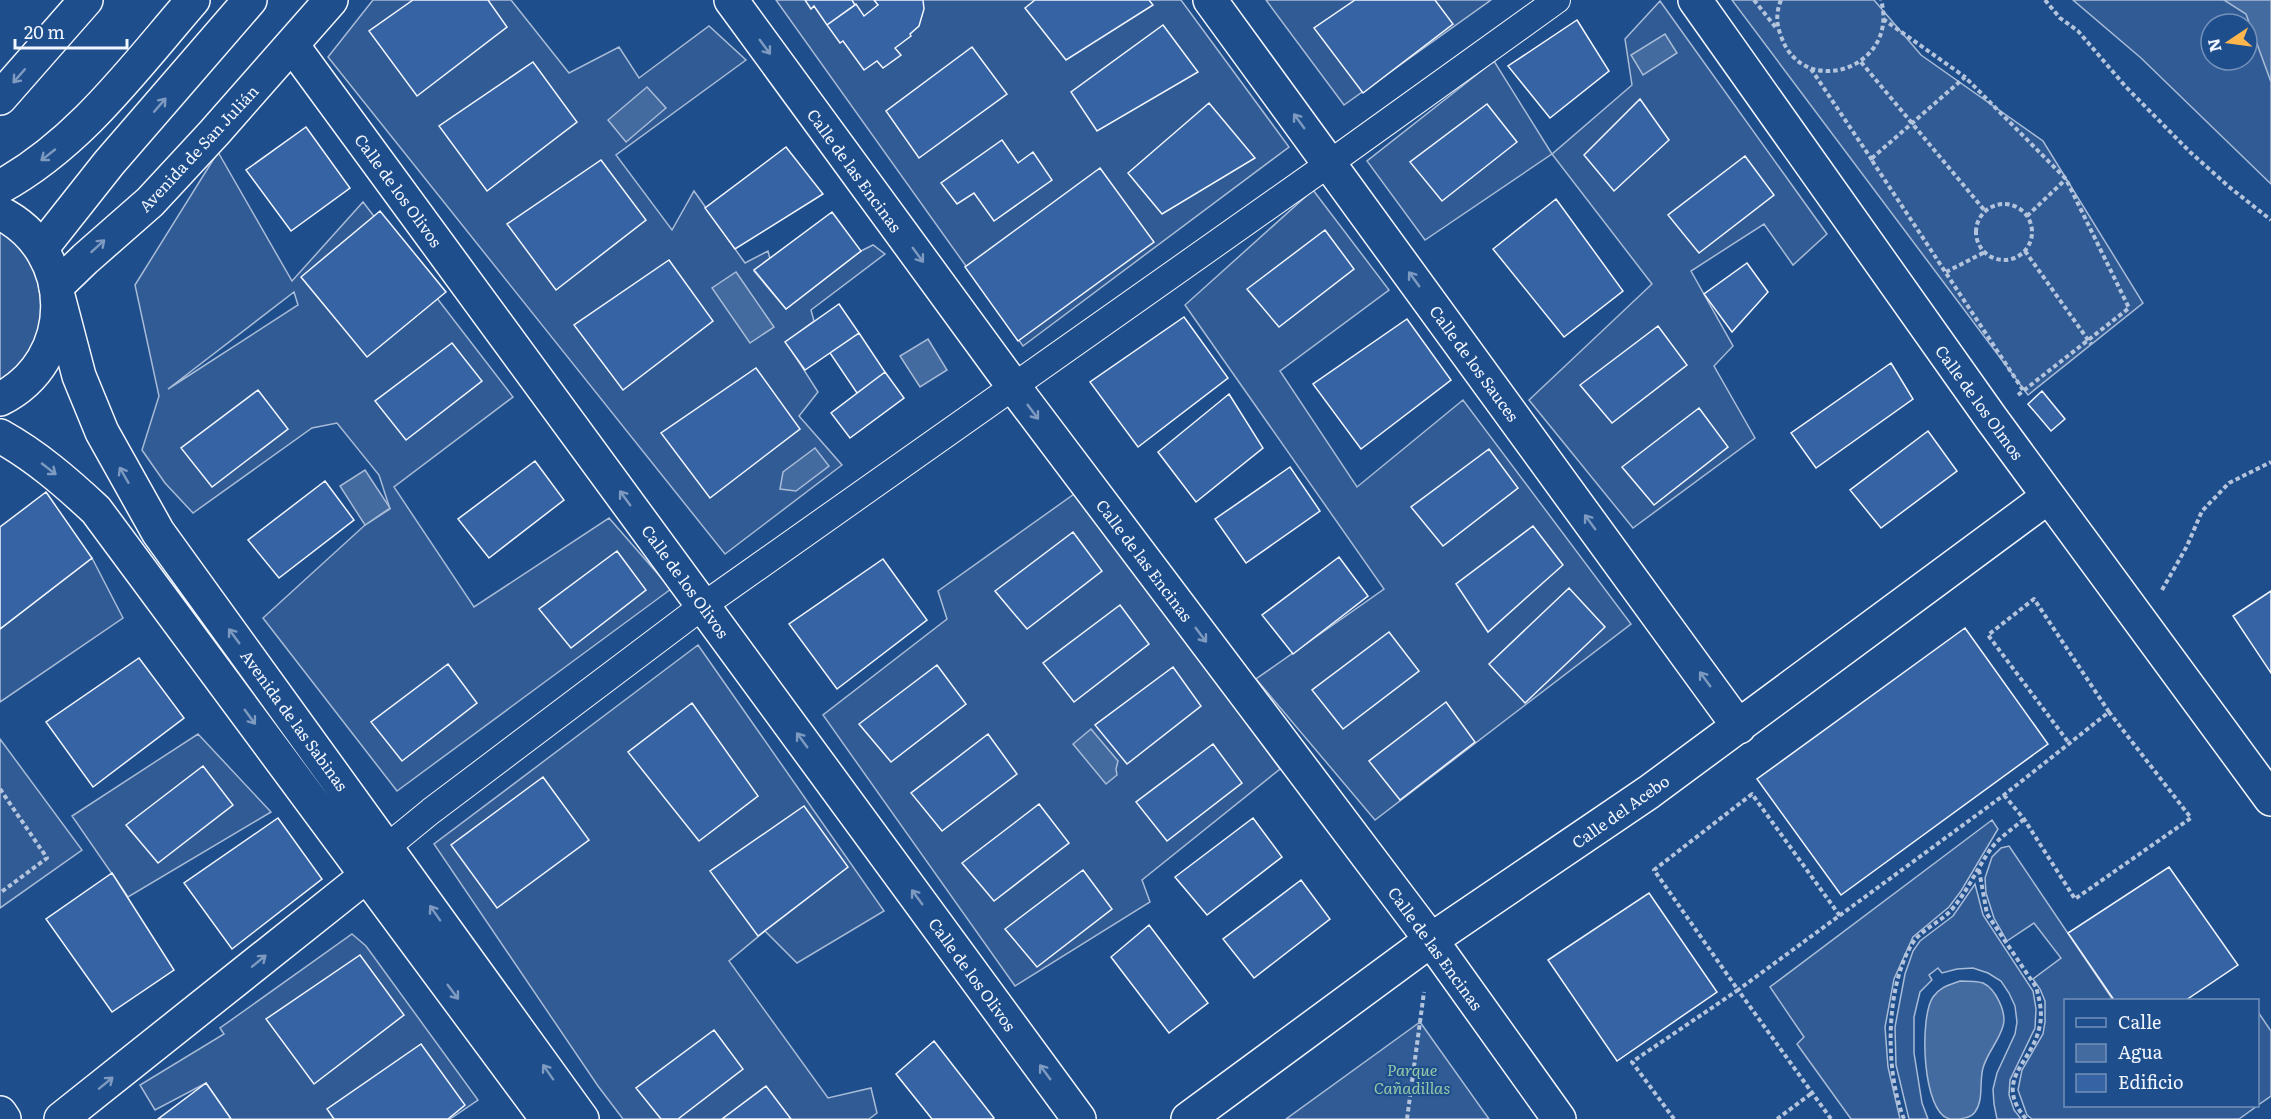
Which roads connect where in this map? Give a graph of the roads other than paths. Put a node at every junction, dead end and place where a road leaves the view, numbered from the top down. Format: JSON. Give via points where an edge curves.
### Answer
{"nodes":[{"id":1,"x":86,"y":0,"type":"edge"},
{"id":2,"x":193,"y":0,"type":"edge"},
{"id":3,"x":250,"y":0,"type":"edge"},
{"id":4,"x":331,"y":0,"type":"edge"},
{"id":5,"x":731,"y":0,"type":"edge"},
{"id":6,"x":1210,"y":0,"type":"edge"},
{"id":7,"x":1557,"y":0,"type":"edge"},
{"id":8,"x":1695,"y":0,"type":"edge"},
{"id":9,"x":292,"y":45,"type":"junction"},
{"id":10,"x":0,"y":98,"type":"edge"},
{"id":11,"x":1330,"y":164,"type":"junction"},
{"id":12,"x":0,"y":187,"type":"edge"},
{"id":13,"x":0,"y":213,"type":"edge"},
{"id":14,"x":41,"y":249,"type":"junction"},
{"id":15,"x":57,"y":292,"type":"junction"},
{"id":16,"x":1014,"y":387,"type":"junction"},
{"id":17,"x":0,"y":399,"type":"edge"},
{"id":18,"x":0,"y":436,"type":"edge"},
{"id":19,"x":2048,"y":496,"type":"junction"},
{"id":20,"x":704,"y":605,"type":"junction"},
{"id":21,"x":1739,"y":727,"type":"junction"},
{"id":22,"x":2271,"y":800,"type":"edge"},
{"id":23,"x":387,"y":847,"type":"junction"},
{"id":24,"x":366,"y":876,"type":"junction"},
{"id":25,"x":1431,"y":940,"type":"junction"},
{"id":26,"x":0,"y":1113,"type":"edge"},
{"id":27,"x":4,"y":1119,"type":"edge"},
{"id":28,"x":61,"y":1119,"type":"edge"},
{"id":29,"x":547,"y":1119,"type":"edge"},
{"id":30,"x":582,"y":1119,"type":"edge"},
{"id":31,"x":1079,"y":1119,"type":"edge"},
{"id":32,"x":1188,"y":1119,"type":"edge"},
{"id":33,"x":1559,"y":1119,"type":"edge"}],
"edges":[{"from":1,"to":10,"type":"street","one_way":true},
{"from":2,"to":12,"type":"street","one_way":true,"via":[[78,131]]},
{"from":14,"to":3,"type":"street","one_way":true,"via":[[109,163]]},
{"from":4,"to":9,"type":"street","name":"Avenida de San Julián"},
{"from":5,"to":16,"type":"street","name":"Calle de las Encinas","one_way":true},
{"from":11,"to":6,"type":"street","name":"Calle de los Sauces","one_way":true},
{"from":7,"to":11,"type":"street"},
{"from":8,"to":19,"type":"street","name":"Calle de los Olmos"},
{"from":15,"to":9,"type":"street","name":"Avenida de San Julián","one_way":true,"via":[[93,251],[150,202]]},
{"from":20,"to":9,"type":"street","name":"Calle de los Olivos","one_way":true},
{"from":11,"to":16,"type":"street"},
{"from":21,"to":11,"type":"street","name":"Calle de los Sauces","one_way":true},
{"from":13,"to":14,"type":"street","name":"Avenida de las Sabinas","via":[[22,227]]},
{"from":14,"to":15,"type":"street","name":"Avenida de las Sabinas","via":[[51,267]]},
{"from":15,"to":17,"type":"street","via":[[56,329],[43,360],[30,378]]},
{"from":23,"to":15,"type":"street","name":"Avenida de las Sabinas","one_way":true,"via":[[158,532],[133,490],[102,432],[79,376]]},
{"from":16,"to":20,"type":"street"},
{"from":16,"to":25,"type":"street","name":"Calle de las Encinas","one_way":true},
{"from":18,"to":24,"type":"street","one_way":true,"via":[[64,480],[96,510]]},
{"from":19,"to":21,"type":"street","name":"Calle del Acebo"},
{"from":19,"to":22,"type":"street","name":"Calle de los Olmos"},
{"from":20,"to":23,"type":"street"},
{"from":31,"to":20,"type":"street","name":"Calle de los Olivos","one_way":true},
{"from":21,"to":25,"type":"street","name":"Calle del Acebo"},
{"from":30,"to":23,"type":"street","name":"Avenida de las Sabinas","one_way":true},
{"from":28,"to":24,"type":"street","one_way":true},
{"from":24,"to":29,"type":"street","one_way":true},
{"from":25,"to":32,"type":"street","name":"Calle del Acebo"},
{"from":25,"to":33,"type":"street","name":"Calle de las Encinas"},
{"from":26,"to":27,"type":"street"}]}
